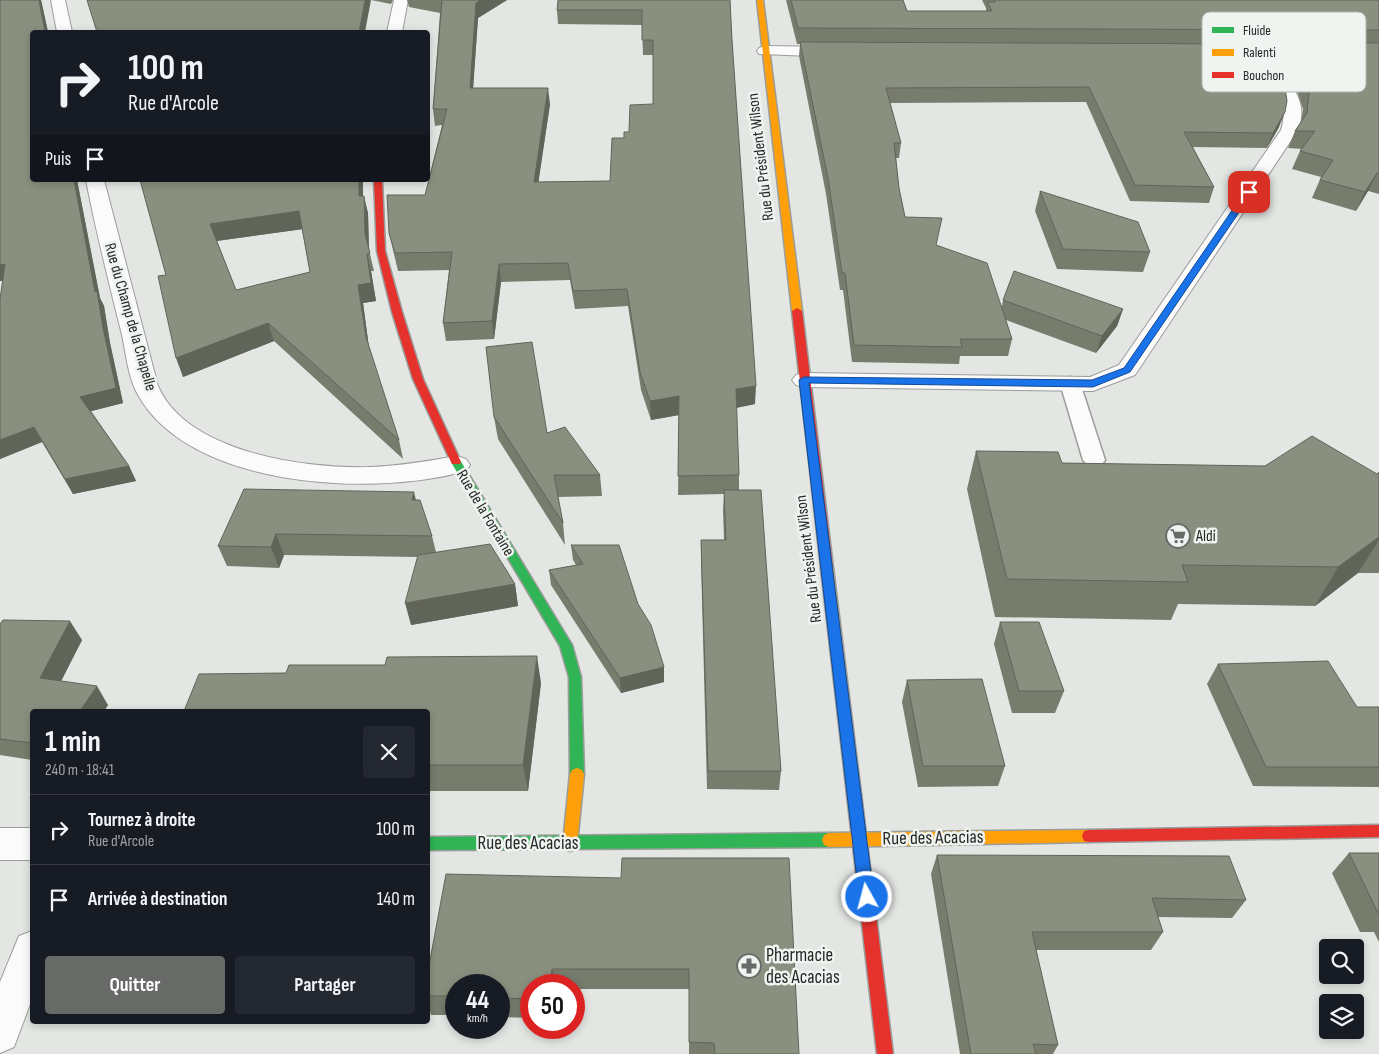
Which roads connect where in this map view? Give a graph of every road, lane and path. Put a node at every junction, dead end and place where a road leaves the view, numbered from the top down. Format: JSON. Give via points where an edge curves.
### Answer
{"nodes":[{"id":1,"x":58,"y":0,"type":"edge"},
{"id":2,"x":401,"y":0,"type":"edge"},
{"id":3,"x":760,"y":0,"type":"edge"},
{"id":4,"x":65,"y":30,"type":"edge"},
{"id":5,"x":395,"y":30,"type":"edge"},
{"id":6,"x":765,"y":52,"type":"junction"},
{"id":7,"x":854,"y":52,"type":"edge"},
{"id":8,"x":1288,"y":92,"type":"edge"},
{"id":9,"x":95,"y":182,"type":"edge"},
{"id":10,"x":378,"y":182,"type":"edge"},
{"id":11,"x":804,"y":380,"type":"junction"},
{"id":12,"x":1070,"y":383,"type":"junction"},
{"id":13,"x":1094,"y":460,"type":"dead end"},
{"id":14,"x":457,"y":466,"type":"junction"},
{"id":15,"x":1379,"y":831,"type":"edge"},
{"id":16,"x":860,"y":839,"type":"junction"},
{"id":17,"x":0,"y":844,"type":"edge"},
{"id":18,"x":30,"y":844,"type":"edge"},
{"id":19,"x":430,"y":844,"type":"edge"},
{"id":20,"x":570,"y":844,"type":"junction"},
{"id":21,"x":30,"y":955,"type":"edge"},
{"id":22,"x":0,"y":1033,"type":"edge"},
{"id":23,"x":885,"y":1054,"type":"edge"}],
"edges":[{"from":1,"to":4,"type":"street"},
{"from":2,"to":5,"type":"street"},
{"from":3,"to":6,"type":"main road","name":"Rue du Président Wilson"},
{"from":6,"to":7,"type":"street"},
{"from":6,"to":11,"type":"main road","name":"Rue du Président Wilson"},
{"from":8,"to":12,"type":"street","via":[[1294,109],[1291,127],[1127,370],[1093,384]]},
{"from":9,"to":14,"type":"street","name":"Rue du Champ de la Chapelle","via":[[109,247],[149,394],[168,419],[197,440],[238,458],[288,469],[341,475],[406,473]]},
{"from":10,"to":14,"type":"main road","name":"Rue de la Fontaine","via":[[381,252],[397,312],[418,380]]},
{"from":11,"to":12,"type":"street"},
{"from":11,"to":16,"type":"main road","name":"Rue du Président Wilson"},
{"from":12,"to":13,"type":"lane"},
{"from":14,"to":20,"type":"main road","name":"Rue de la Fontaine","via":[[566,645],[575,677],[578,766]]},
{"from":15,"to":16,"type":"main road","name":"Rue des Acacias"},
{"from":16,"to":20,"type":"main road","name":"Rue des Acacias"},
{"from":16,"to":23,"type":"main road","name":"Rue du Président Wilson"},
{"from":17,"to":18,"type":"street"},
{"from":19,"to":20,"type":"main road","name":"Rue des Acacias"},
{"from":21,"to":22,"type":"street"}]}
